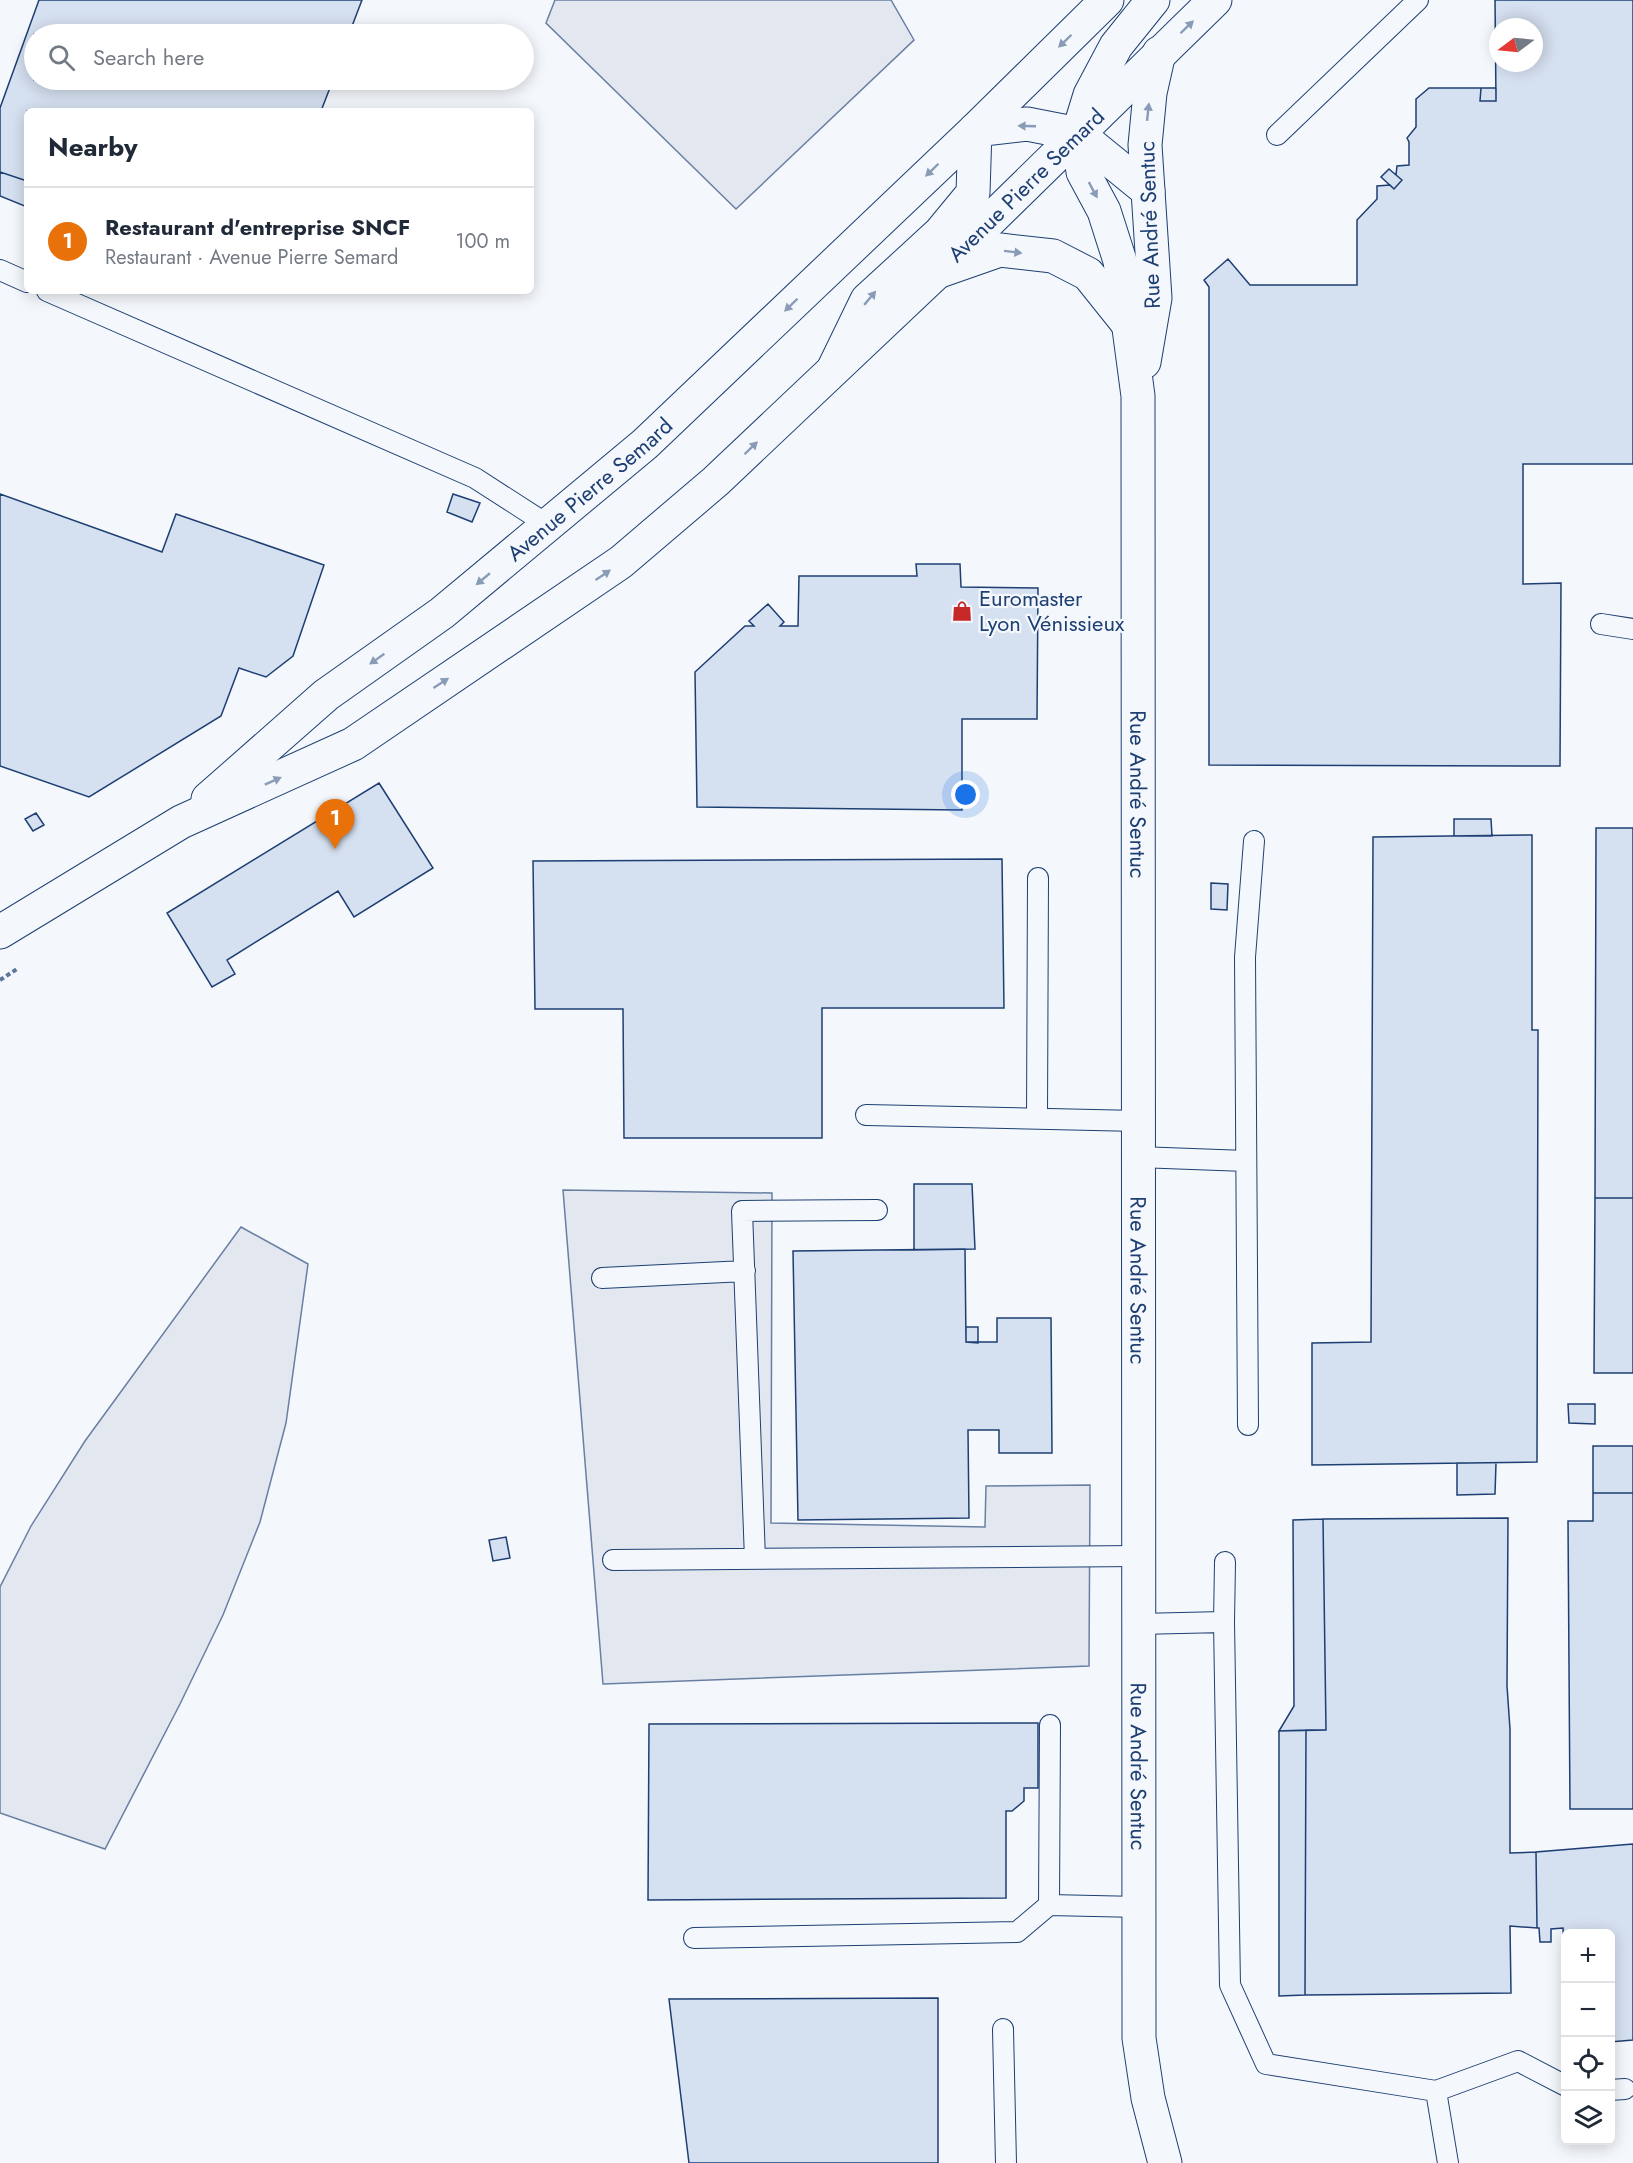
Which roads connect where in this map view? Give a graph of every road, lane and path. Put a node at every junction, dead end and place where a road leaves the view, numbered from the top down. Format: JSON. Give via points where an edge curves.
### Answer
{"nodes":[{"id":1,"x":1107,"y":0,"type":"edge"},
{"id":2,"x":1153,"y":0,"type":"edge"},
{"id":3,"x":1215,"y":0,"type":"edge"},
{"id":4,"x":1418,"y":0,"type":"edge"},
{"id":5,"x":1160,"y":53,"type":"junction"},
{"id":6,"x":975,"y":130,"type":"junction"},
{"id":7,"x":1078,"y":134,"type":"junction"},
{"id":8,"x":1277,"y":135,"type":"dead end"},
{"id":9,"x":1148,"y":191,"type":"junction"},
{"id":10,"x":0,"y":270,"type":"edge"},
{"id":11,"x":937,"y":272,"type":"junction"},
{"id":12,"x":24,"y":281,"type":"edge"},
{"id":13,"x":54,"y":294,"type":"edge"},
{"id":14,"x":1130,"y":326,"type":"junction"},
{"id":15,"x":834,"y":368,"type":"junction"},
{"id":16,"x":1138,"y":396,"type":"junction"},
{"id":17,"x":548,"y":525,"type":"junction"},
{"id":18,"x":1601,"y":624,"type":"dead end"},
{"id":19,"x":1633,"y":629,"type":"edge"},
{"id":20,"x":181,"y":822,"type":"junction"},
{"id":21,"x":1254,"y":841,"type":"dead end"},
{"id":22,"x":1038,"y":878,"type":"dead end"},
{"id":23,"x":0,"y":932,"type":"edge"},
{"id":24,"x":866,"y":1115,"type":"dead end"},
{"id":25,"x":1037,"y":1118,"type":"junction"},
{"id":26,"x":1138,"y":1121,"type":"junction"},
{"id":27,"x":1138,"y":1157,"type":"junction"},
{"id":28,"x":1246,"y":1161,"type":"junction"},
{"id":29,"x":877,"y":1210,"type":"dead end"},
{"id":30,"x":745,"y":1271,"type":"junction"},
{"id":31,"x":602,"y":1278,"type":"dead end"},
{"id":32,"x":1248,"y":1425,"type":"dead end"},
{"id":33,"x":1138,"y":1556,"type":"junction"},
{"id":34,"x":755,"y":1559,"type":"junction"},
{"id":35,"x":613,"y":1560,"type":"dead end"},
{"id":36,"x":1225,"y":1562,"type":"dead end"},
{"id":37,"x":1224,"y":1622,"type":"junction"},
{"id":38,"x":1138,"y":1624,"type":"junction"},
{"id":39,"x":1050,"y":1725,"type":"dead end"},
{"id":40,"x":1049,"y":1905,"type":"junction"},
{"id":41,"x":1139,"y":1907,"type":"junction"},
{"id":42,"x":694,"y":1938,"type":"dead end"},
{"id":43,"x":1004,"y":2029,"type":"dead end"},
{"id":44,"x":1561,"y":2083,"type":"edge"},
{"id":45,"x":1436,"y":2091,"type":"junction"},
{"id":46,"x":1006,"y":2163,"type":"edge"},
{"id":47,"x":1165,"y":2163,"type":"edge"},
{"id":48,"x":1448,"y":2163,"type":"edge"}],
"edges":[{"from":1,"to":6,"type":"street","name":"Avenue Pierre Semard","one_way":true},
{"from":2,"to":7,"type":"street","via":[[1116,46],[1090,95]]},
{"from":5,"to":3,"type":"street","name":"Avenue Pierre Semard","one_way":true},
{"from":4,"to":8,"type":"lane"},
{"from":5,"to":7,"type":"street","name":"Avenue Pierre Semard"},
{"from":9,"to":5,"type":"street","name":"Rue André Sentuc","one_way":true,"via":[[1145,145],[1150,93]]},
{"from":7,"to":6,"type":"street","one_way":true,"via":[[1027,124]]},
{"from":15,"to":6,"type":"street","name":"Avenue Pierre Semard","one_way":true,"via":[[867,300],[940,233],[973,193]]},
{"from":6,"to":17,"type":"street","name":"Avenue Pierre Semard","one_way":true,"via":[[645,444]]},
{"from":7,"to":9,"type":"street"},
{"from":7,"to":11,"type":"street","name":"Avenue Pierre Semard"},
{"from":7,"to":14,"type":"street","one_way":true,"via":[[1083,172],[1104,211],[1120,261]]},
{"from":9,"to":16,"type":"street","name":"Rue André Sentuc","via":[[1155,298]]},
{"from":10,"to":12,"type":"lane"},
{"from":11,"to":14,"type":"street","name":"Rue André Sentuc","one_way":true,"via":[[1000,250],[1053,256],[1088,274]]},
{"from":11,"to":15,"type":"street","name":"Avenue Pierre Semard"},
{"from":13,"to":17,"type":"lane","via":[[475,478]]},
{"from":14,"to":16,"type":"street","name":"Rue André Sentuc"},
{"from":20,"to":15,"type":"street","name":"Avenue Pierre Semard","one_way":true,"via":[[353,744],[621,562],[716,481]]},
{"from":16,"to":26,"type":"street","name":"Rue André Sentuc"},
{"from":17,"to":20,"type":"street","name":"Avenue Pierre Semard","one_way":true,"via":[[442,613],[326,695]]},
{"from":18,"to":19,"type":"lane"},
{"from":20,"to":23,"type":"street","name":"Avenue Pierre Semard"},
{"from":21,"to":28,"type":"lane","via":[[1245,957]]},
{"from":22,"to":25,"type":"lane"},
{"from":24,"to":25,"type":"lane"},
{"from":25,"to":26,"type":"lane"},
{"from":26,"to":27,"type":"street","name":"Rue André Sentuc"},
{"from":27,"to":28,"type":"lane"},
{"from":27,"to":33,"type":"street","name":"Rue André Sentuc"},
{"from":28,"to":32,"type":"lane"},
{"from":29,"to":30,"type":"lane","via":[[742,1211]]},
{"from":30,"to":31,"type":"lane"},
{"from":30,"to":34,"type":"lane"},
{"from":33,"to":34,"type":"lane"},
{"from":33,"to":38,"type":"street","name":"Rue André Sentuc"},
{"from":34,"to":35,"type":"lane"},
{"from":36,"to":37,"type":"lane"},
{"from":37,"to":38,"type":"lane"},
{"from":37,"to":45,"type":"lane","via":[[1230,1985],[1266,2064]]},
{"from":38,"to":41,"type":"street","name":"Rue André Sentuc"},
{"from":39,"to":40,"type":"lane"},
{"from":40,"to":41,"type":"lane"},
{"from":40,"to":42,"type":"lane","via":[[1017,1932]]},
{"from":41,"to":47,"type":"street","name":"Rue André Sentuc","via":[[1139,2038],[1148,2098]]},
{"from":43,"to":46,"type":"lane"},
{"from":44,"to":45,"type":"lane","via":[[1518,2061]]},
{"from":45,"to":48,"type":"lane"}]}
